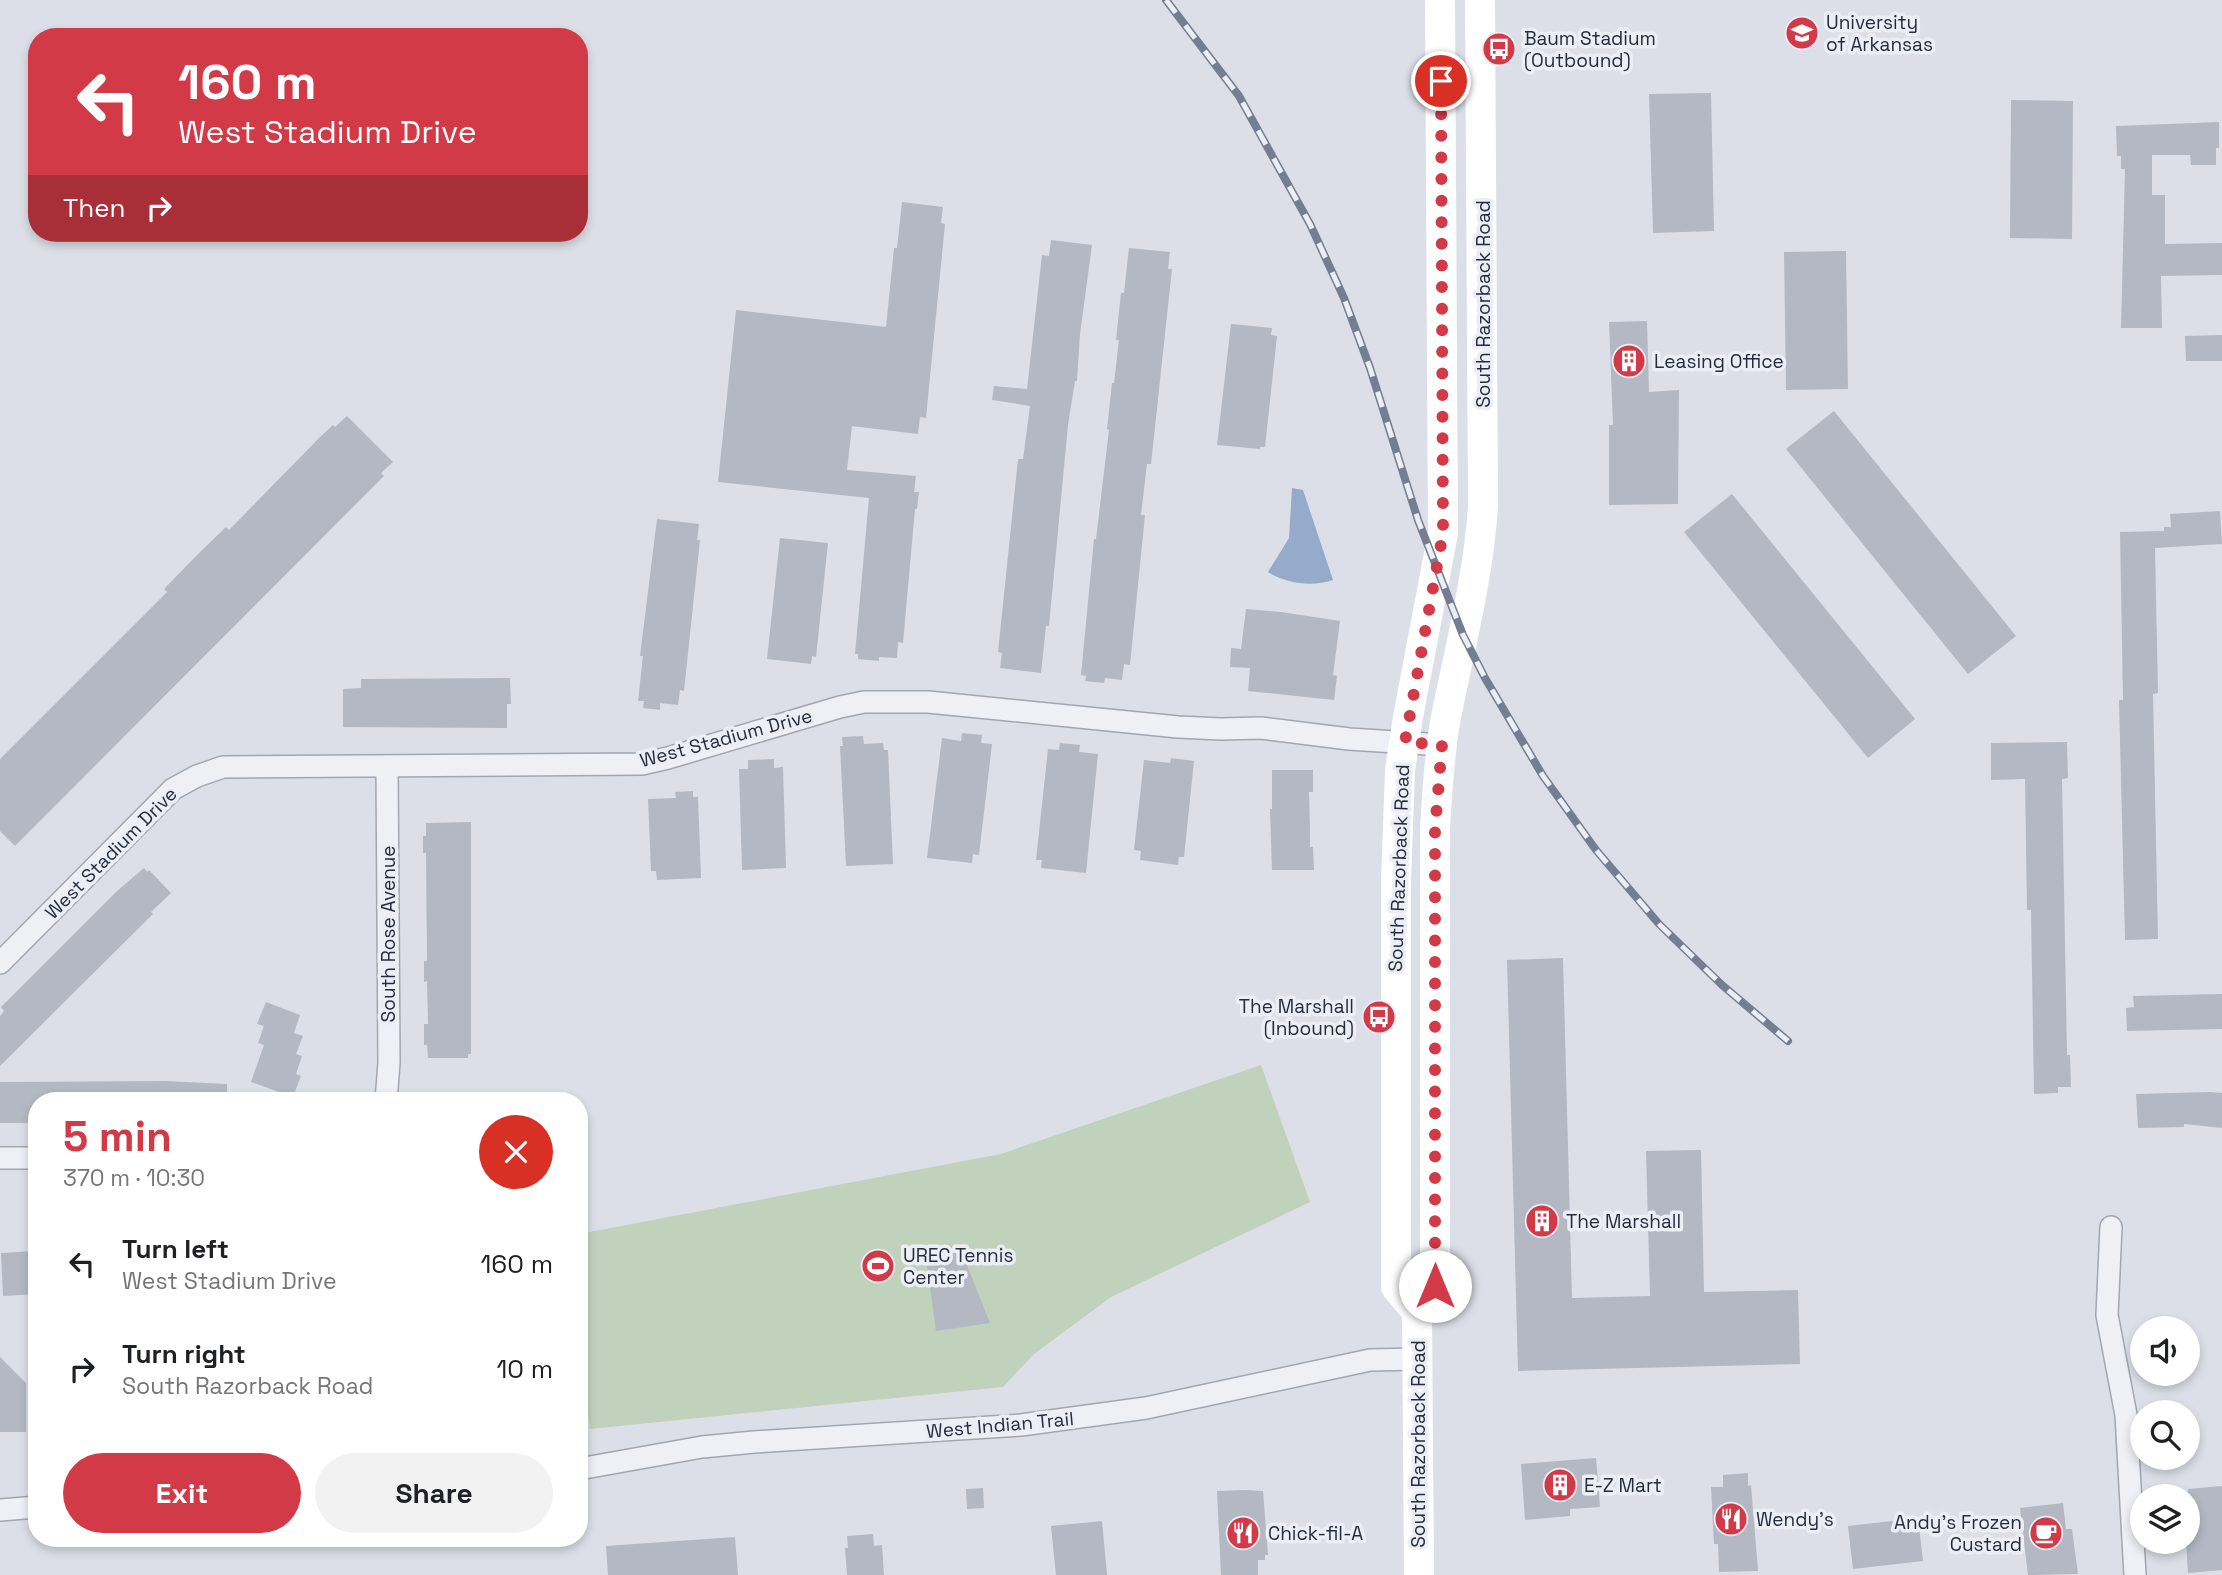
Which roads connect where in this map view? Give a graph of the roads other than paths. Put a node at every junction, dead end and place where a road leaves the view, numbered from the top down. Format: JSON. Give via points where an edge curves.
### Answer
{"nodes":[{"id":1,"x":1440,"y":0,"type":"edge"},
{"id":2,"x":1480,"y":0,"type":"edge"},
{"id":3,"x":1405,"y":742,"type":"junction"},
{"id":4,"x":1442,"y":745,"type":"junction"},
{"id":5,"x":387,"y":767,"type":"junction"},
{"id":6,"x":0,"y":963,"type":"edge"},
{"id":7,"x":386,"y":1092,"type":"edge"},
{"id":8,"x":0,"y":1158,"type":"edge"},
{"id":9,"x":28,"y":1158,"type":"edge"},
{"id":10,"x":2111,"y":1227,"type":"dead end"},
{"id":11,"x":1417,"y":1312,"type":"junction"},
{"id":12,"x":1418,"y":1359,"type":"junction"},
{"id":13,"x":588,"y":1467,"type":"edge"},
{"id":14,"x":28,"y":1508,"type":"edge"},
{"id":15,"x":0,"y":1510,"type":"edge"},
{"id":16,"x":1419,"y":1575,"type":"edge"},
{"id":17,"x":2135,"y":1575,"type":"edge"}],
"edges":[{"from":1,"to":3,"type":"main road","name":"South Razorback Road","via":[[1443,533]]},
{"from":2,"to":4,"type":"main road","name":"South Razorback Road","via":[[1483,507],[1478,563]]},
{"from":3,"to":4,"type":"street","name":"West Stadium Drive"},
{"from":3,"to":5,"type":"street","name":"West Stadium Drive","via":[[886,701],[840,707],[642,764]]},
{"from":3,"to":11,"type":"main road","name":"South Razorback Road","via":[[1396,881],[1396,1287]]},
{"from":4,"to":11,"type":"main road","name":"South Razorback Road","via":[[1435,829],[1435,1286]]},
{"from":5,"to":6,"type":"street","name":"West Stadium Drive","via":[[223,767],[197,776],[173,789]]},
{"from":5,"to":7,"type":"street","name":"South Rose Avenue"},
{"from":8,"to":9,"type":"street"},
{"from":10,"to":17,"type":"street","via":[[2107,1315],[2126,1415]]},
{"from":11,"to":12,"type":"main road","name":"South Razorback Road"},
{"from":12,"to":13,"type":"street","name":"West Indian Trail","via":[[1370,1360],[1211,1395],[1041,1423],[702,1447]]},
{"from":12,"to":16,"type":"main road","name":"South Razorback Road"},
{"from":14,"to":15,"type":"street"}]}
